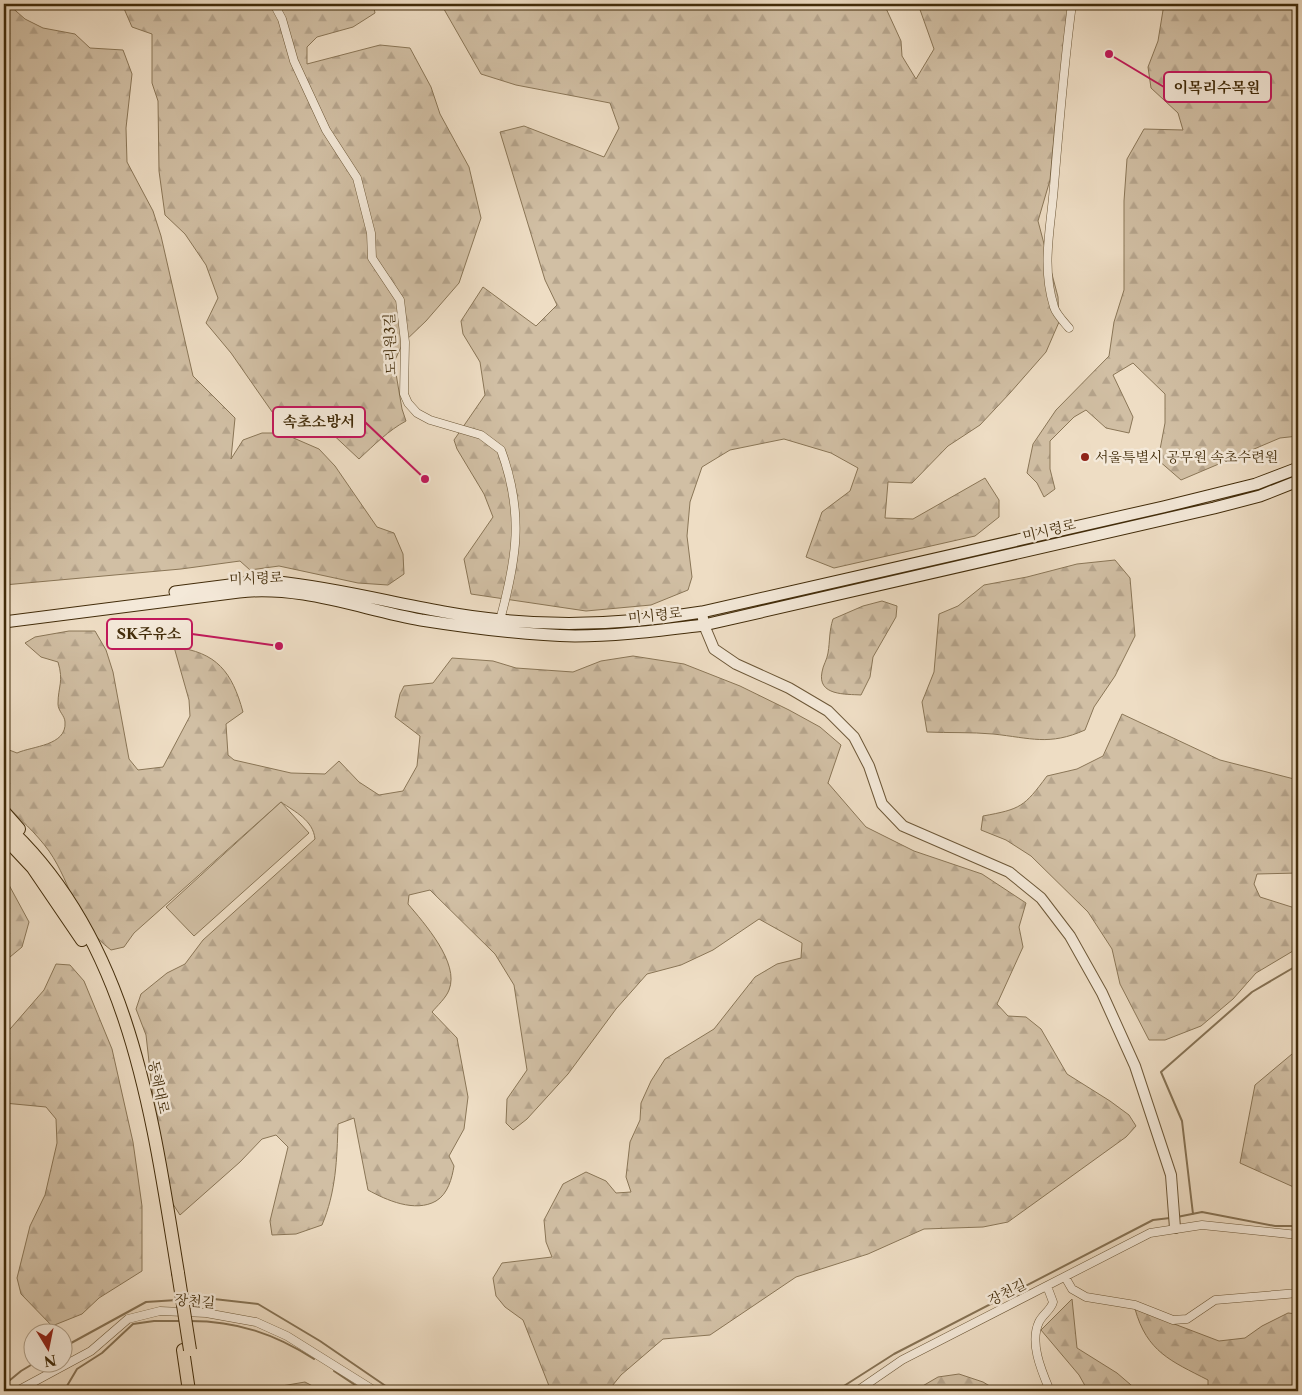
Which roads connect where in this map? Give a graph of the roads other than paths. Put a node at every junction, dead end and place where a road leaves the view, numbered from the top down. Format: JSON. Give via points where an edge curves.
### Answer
{"nodes":[{"id":1,"x":274,"y":4,"type":"edge"},
{"id":2,"x":1072,"y":4,"type":"edge"},
{"id":3,"x":1069,"y":328,"type":"dead end"},
{"id":4,"x":1298,"y":468,"type":"edge"},
{"id":5,"x":1298,"y":481,"type":"edge"},
{"id":6,"x":702,"y":612,"type":"junction"},
{"id":7,"x":4,"y":615,"type":"edge"},
{"id":8,"x":500,"y":620,"type":"junction"},
{"id":9,"x":4,"y":622,"type":"edge"},
{"id":10,"x":704,"y":625,"type":"junction"},
{"id":11,"x":4,"y":812,"type":"edge"},
{"id":12,"x":4,"y":824,"type":"edge"},
{"id":13,"x":4,"y":837,"type":"edge"},
{"id":14,"x":4,"y":848,"type":"edge"},
{"id":15,"x":50,"y":883,"type":"junction"},
{"id":16,"x":1175,"y":1226,"type":"junction"},
{"id":17,"x":1298,"y":1235,"type":"edge"},
{"id":18,"x":1065,"y":1277,"type":"junction"},
{"id":19,"x":1047,"y":1286,"type":"junction"},
{"id":20,"x":1298,"y":1293,"type":"edge"},
{"id":21,"x":186,"y":1350,"type":"junction"},
{"id":22,"x":17,"y":1391,"type":"edge"},
{"id":23,"x":190,"y":1391,"type":"edge"},
{"id":24,"x":197,"y":1391,"type":"edge"},
{"id":25,"x":375,"y":1391,"type":"edge"},
{"id":26,"x":857,"y":1391,"type":"edge"},
{"id":27,"x":1050,"y":1391,"type":"edge"}],
"edges":[{"from":1,"to":8,"type":"street","name":"도리원3길","via":[[282,19],[294,61],[326,130],[357,178],[371,233],[372,258],[400,300],[405,335],[404,394],[408,403],[430,420],[481,435],[504,456],[517,536],[511,581]]},
{"from":2,"to":3,"type":"street","via":[[1047,255],[1054,309]]},
{"from":4,"to":6,"type":"main road","name":"미시령로","via":[[1256,484],[1163,507]]},
{"from":5,"to":10,"type":"main road","name":"미시령로","via":[[1260,496],[1214,508]]},
{"from":6,"to":8,"type":"main road","name":"미시령로","via":[[601,624]]},
{"from":6,"to":10,"type":"street"},
{"from":7,"to":8,"type":"main road","name":"미시령로","via":[[267,582],[292,583]]},
{"from":9,"to":10,"type":"main road","name":"미시령로","via":[[269,590],[309,594],[418,619],[539,634],[619,634]]},
{"from":10,"to":16,"type":"street","via":[[714,649],[736,664],[789,688],[828,711],[854,737],[869,766],[882,804],[903,826],[1009,872],[1041,898],[1070,936],[1135,1066],[1171,1175]]},
{"from":11,"to":15,"type":"main road","via":[[40,853]]},
{"from":12,"to":15,"type":"main road","name":"동해대로","via":[[34,856]]},
{"from":13,"to":15,"type":"main road","name":"동해대로"},
{"from":14,"to":15,"type":"main road"},
{"from":15,"to":21,"type":"main road","name":"동해대로","via":[[83,943],[126,1042],[144,1113]]},
{"from":16,"to":17,"type":"street","name":"장천길","via":[[1202,1224]]},
{"from":16,"to":18,"type":"street","name":"장천길","via":[[1150,1233]]},
{"from":18,"to":19,"type":"street","name":"장천길"},
{"from":18,"to":20,"type":"street","via":[[1072,1289],[1086,1297],[1135,1305],[1173,1320],[1187,1319],[1215,1300]]},
{"from":19,"to":26,"type":"street","name":"장천길","via":[[902,1360]]},
{"from":19,"to":27,"type":"street","via":[[1053,1302],[1035,1334],[1042,1373]]},
{"from":21,"to":23,"type":"main road"},
{"from":21,"to":24,"type":"main road"},
{"from":22,"to":25,"type":"street","name":"장천길","via":[[91,1351],[128,1319],[160,1311],[206,1313],[256,1322],[295,1341]]}]}
